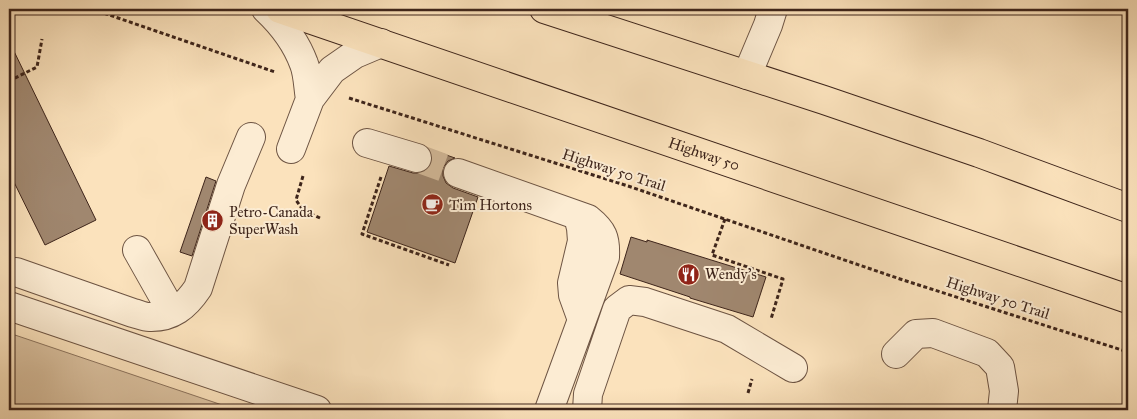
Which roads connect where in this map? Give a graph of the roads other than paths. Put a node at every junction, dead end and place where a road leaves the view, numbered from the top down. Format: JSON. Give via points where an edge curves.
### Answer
{"nodes":[{"id":1,"x":266,"y":9,"type":"edge"},
{"id":2,"x":280,"y":9,"type":"edge"},
{"id":3,"x":544,"y":9,"type":"edge"},
{"id":4,"x":773,"y":9,"type":"edge"},
{"id":5,"x":381,"y":43,"type":"junction"},
{"id":6,"x":747,"y":75,"type":"junction"},
{"id":7,"x":312,"y":90,"type":"junction"},
{"id":8,"x":251,"y":137,"type":"dead end"},
{"id":9,"x":367,"y":143,"type":"dead end"},
{"id":10,"x":291,"y":149,"type":"dead end"},
{"id":11,"x":417,"y":158,"type":"tunnel mouth"},
{"id":12,"x":458,"y":173,"type":"tunnel mouth"},
{"id":13,"x":1128,"y":208,"type":"edge"},
{"id":14,"x":137,"y":250,"type":"dead end"},
{"id":15,"x":16,"y":272,"type":"dead end"},
{"id":16,"x":1128,"y":299,"type":"edge"},
{"id":17,"x":9,"y":306,"type":"edge"},
{"id":18,"x":172,"y":312,"type":"junction"},
{"id":19,"x":896,"y":354,"type":"dead end"},
{"id":20,"x":793,"y":368,"type":"dead end"},
{"id":21,"x":317,"y":410,"type":"edge"},
{"id":22,"x":549,"y":410,"type":"edge"},
{"id":23,"x":587,"y":410,"type":"edge"},
{"id":24,"x":1002,"y":410,"type":"edge"}],
"edges":[{"from":1,"to":7,"type":"lane","via":[[293,41],[305,65]]},
{"from":2,"to":5,"type":"main road","name":"Highway 50"},
{"from":3,"to":6,"type":"main road"},
{"from":4,"to":6,"type":"lane"},
{"from":5,"to":7,"type":"lane","via":[[355,54]]},
{"from":5,"to":16,"type":"main road","name":"Highway 50"},
{"from":6,"to":13,"type":"main road","via":[[979,153]]},
{"from":7,"to":10,"type":"lane"},
{"from":8,"to":18,"type":"lane","via":[[231,185],[198,288],[190,300]]},
{"from":9,"to":11,"type":"lane"},
{"from":12,"to":22,"type":"lane","via":[[588,220],[603,235],[605,257]]},
{"from":14,"to":18,"type":"lane"},
{"from":15,"to":18,"type":"lane","via":[[148,317]]},
{"from":17,"to":21,"type":"lane"},
{"from":19,"to":24,"type":"lane","via":[[916,334],[933,333],[987,353],[1000,367],[1004,390]]},
{"from":20,"to":23,"type":"lane","via":[[727,329],[645,302],[629,300],[617,309],[588,394]]}]}
